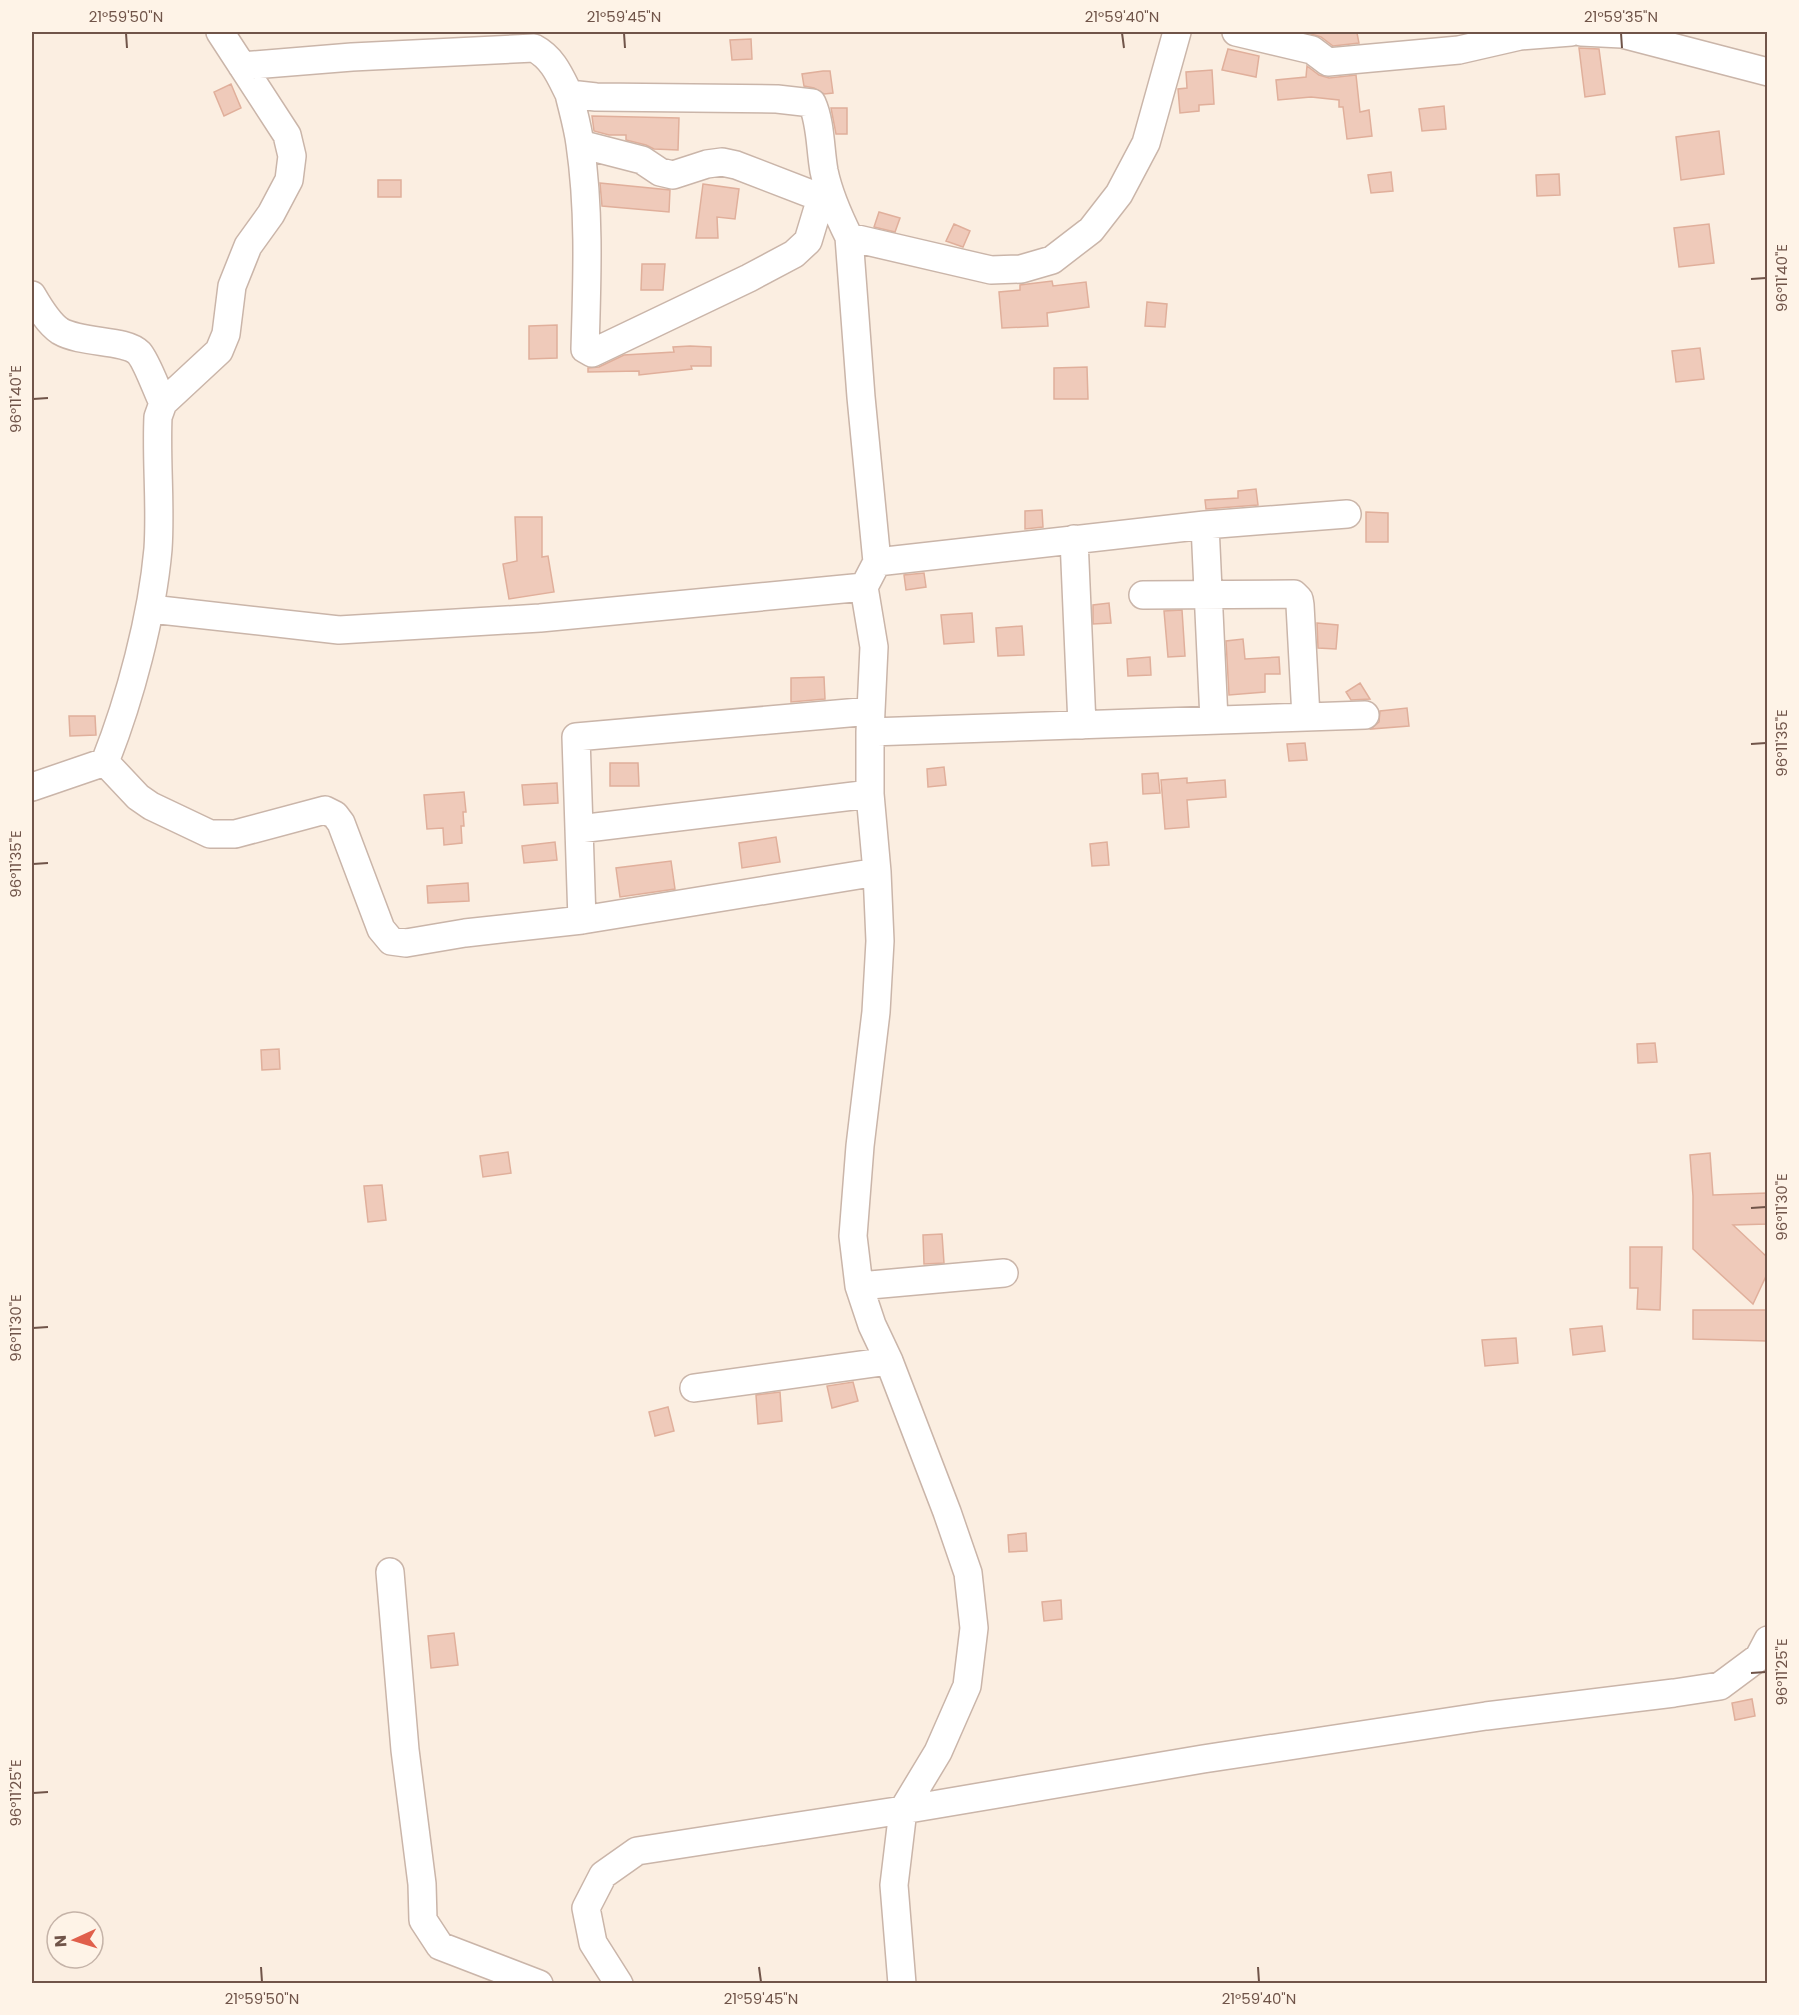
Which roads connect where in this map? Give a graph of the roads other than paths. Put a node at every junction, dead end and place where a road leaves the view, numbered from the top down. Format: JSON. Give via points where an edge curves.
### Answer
{"nodes":[{"id":1,"x":220,"y":32,"type":"edge"},
{"id":2,"x":1177,"y":32,"type":"edge"},
{"id":3,"x":1236,"y":32,"type":"edge"},
{"id":4,"x":1571,"y":32,"type":"edge"},
{"id":5,"x":1581,"y":32,"type":"edge"},
{"id":6,"x":242,"y":66,"type":"junction"},
{"id":7,"x":1767,"y":72,"type":"edge"},
{"id":8,"x":569,"y":94,"type":"junction"},
{"id":9,"x":580,"y":144,"type":"junction"},
{"id":10,"x":826,"y":200,"type":"junction"},
{"id":11,"x":849,"y":237,"type":"junction"},
{"id":12,"x":32,"y":295,"type":"edge"},
{"id":13,"x":163,"y":403,"type":"junction"},
{"id":14,"x":1347,"y":514,"type":"dead end"},
{"id":15,"x":1205,"y":525,"type":"junction"},
{"id":16,"x":1074,"y":539,"type":"junction"},
{"id":17,"x":877,"y":562,"type":"junction"},
{"id":18,"x":864,"y":587,"type":"junction"},
{"id":19,"x":1208,"y":594,"type":"junction"},
{"id":20,"x":1143,"y":595,"type":"dead end"},
{"id":21,"x":151,"y":609,"type":"junction"},
{"id":22,"x":1365,"y":715,"type":"dead end"},
{"id":23,"x":1306,"y":717,"type":"junction"},
{"id":24,"x":1214,"y":720,"type":"junction"},
{"id":25,"x":870,"y":722,"type":"junction"},
{"id":26,"x":1082,"y":725,"type":"junction"},
{"id":27,"x":105,"y":762,"type":"junction"},
{"id":28,"x":32,"y":787,"type":"edge"},
{"id":29,"x":870,"y":794,"type":"junction"},
{"id":30,"x":579,"y":829,"type":"junction"},
{"id":31,"x":877,"y":872,"type":"junction"},
{"id":32,"x":582,"y":920,"type":"junction"},
{"id":33,"x":1004,"y":1273,"type":"dead end"},
{"id":34,"x":859,"y":1286,"type":"junction"},
{"id":35,"x":889,"y":1361,"type":"junction"},
{"id":36,"x":694,"y":1388,"type":"dead end"},
{"id":37,"x":390,"y":1572,"type":"dead end"},
{"id":38,"x":1765,"y":1652,"type":"edge"},
{"id":39,"x":903,"y":1810,"type":"junction"},
{"id":40,"x":539,"y":1983,"type":"edge"},
{"id":41,"x":619,"y":1983,"type":"edge"},
{"id":42,"x":902,"y":1983,"type":"edge"}],
"edges":[{"from":1,"to":6,"type":"street"},
{"from":2,"to":11,"type":"street","via":[[1146,143],[1119,194],[1091,230],[1052,260],[1021,269],[991,270]]},
{"from":3,"to":4,"type":"street","via":[[1312,50],[1328,63],[1449,51],[1520,36]]},
{"from":5,"to":7,"type":"street","via":[[1622,34]]},
{"from":6,"to":8,"type":"street","via":[[534,48],[555,66]]},
{"from":6,"to":13,"type":"street","via":[[287,135],[292,156],[289,180],[248,246],[232,286],[226,334],[219,351]]},
{"from":8,"to":9,"type":"street"},
{"from":8,"to":10,"type":"street","via":[[812,103],[818,115]]},
{"from":9,"to":10,"type":"street","via":[[642,160],[673,175],[707,164],[736,165]]},
{"from":9,"to":10,"type":"street","via":[[588,246],[588,352],[794,254],[808,241]]},
{"from":10,"to":11,"type":"street"},
{"from":11,"to":17,"type":"street"},
{"from":12,"to":13,"type":"street","via":[[58,330],[72,337],[129,346],[140,354]]},
{"from":13,"to":21,"type":"street","via":[[158,417],[158,548]]},
{"from":14,"to":15,"type":"street"},
{"from":15,"to":16,"type":"street"},
{"from":15,"to":19,"type":"street"},
{"from":16,"to":17,"type":"street"},
{"from":16,"to":26,"type":"street"},
{"from":17,"to":18,"type":"street"},
{"from":18,"to":21,"type":"street","via":[[540,618],[339,630]]},
{"from":18,"to":25,"type":"street","via":[[874,647]]},
{"from":19,"to":20,"type":"street"},
{"from":19,"to":23,"type":"street","via":[[1293,594],[1299,599]]},
{"from":19,"to":24,"type":"street"},
{"from":21,"to":27,"type":"street"},
{"from":22,"to":23,"type":"street"},
{"from":23,"to":24,"type":"street"},
{"from":24,"to":26,"type":"street"},
{"from":25,"to":26,"type":"street"},
{"from":25,"to":29,"type":"street"},
{"from":25,"to":30,"type":"street","via":[[576,737]]},
{"from":27,"to":28,"type":"street"},
{"from":27,"to":32,"type":"street","via":[[151,806],[210,834],[235,834],[325,810],[335,815],[381,929],[391,941],[406,943]]},
{"from":29,"to":30,"type":"street"},
{"from":29,"to":31,"type":"street"},
{"from":30,"to":32,"type":"street"},
{"from":31,"to":32,"type":"street"},
{"from":31,"to":34,"type":"street","via":[[880,941],[876,1012],[853,1236]]},
{"from":33,"to":34,"type":"street"},
{"from":34,"to":35,"type":"street"},
{"from":35,"to":36,"type":"street"},
{"from":35,"to":39,"type":"street","via":[[968,1573],[974,1628],[967,1686],[938,1752]]},
{"from":37,"to":40,"type":"street","via":[[423,1920],[440,1946]]},
{"from":38,"to":39,"type":"street","via":[[1720,1686],[1298,1744]]},
{"from":39,"to":41,"type":"street","via":[[637,1851],[603,1875],[586,1908],[592,1943]]},
{"from":39,"to":42,"type":"street","via":[[894,1885]]}]}
